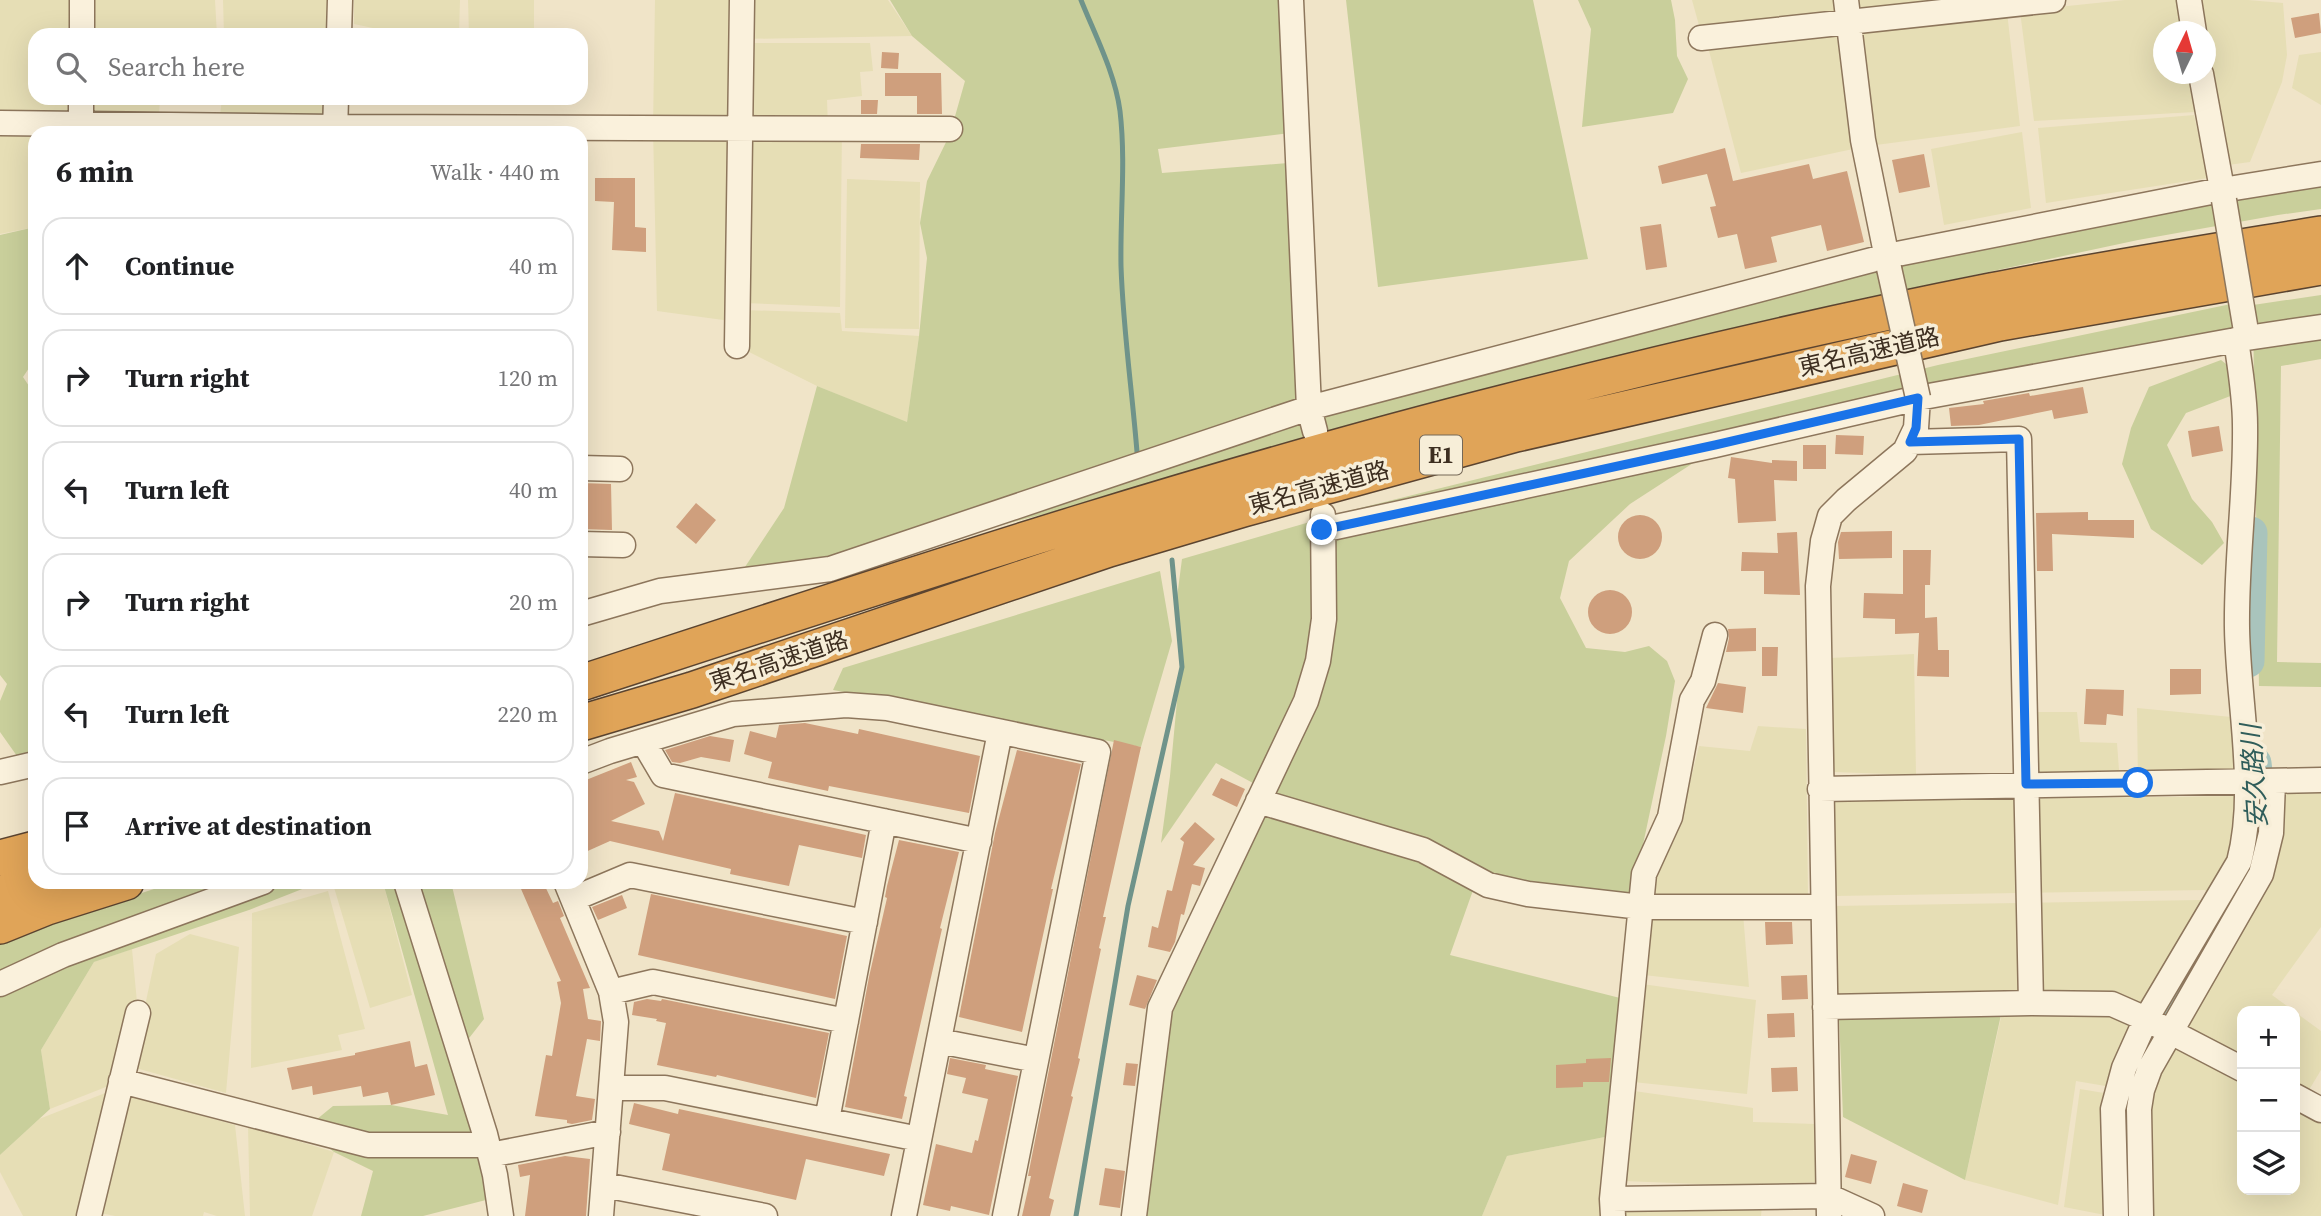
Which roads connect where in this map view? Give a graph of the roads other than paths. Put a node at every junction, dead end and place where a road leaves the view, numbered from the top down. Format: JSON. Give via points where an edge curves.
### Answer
{"nodes":[{"id":1,"x":82,"y":0,"type":"edge"},
{"id":2,"x":340,"y":0,"type":"edge"},
{"id":3,"x":742,"y":0,"type":"edge"},
{"id":4,"x":1292,"y":0,"type":"edge"},
{"id":5,"x":2053,"y":0,"type":"edge"},
{"id":6,"x":2189,"y":0,"type":"edge"},
{"id":7,"x":1847,"y":11,"type":"edge"},
{"id":8,"x":2192,"y":21,"type":"edge"},
{"id":9,"x":82,"y":28,"type":"edge"},
{"id":10,"x":339,"y":28,"type":"edge"},
{"id":11,"x":1701,"y":38,"type":"dead end"},
{"id":12,"x":2204,"y":84,"type":"edge"},
{"id":13,"x":81,"y":105,"type":"edge"},
{"id":14,"x":337,"y":105,"type":"edge"},
{"id":15,"x":0,"y":122,"type":"edge"},
{"id":16,"x":54,"y":126,"type":"edge"},
{"id":17,"x":81,"y":126,"type":"edge"},
{"id":18,"x":335,"y":126,"type":"edge"},
{"id":19,"x":741,"y":128,"type":"junction"},
{"id":20,"x":588,"y":129,"type":"edge"},
{"id":21,"x":950,"y":129,"type":"dead end"},
{"id":22,"x":2321,"y":174,"type":"edge"},
{"id":23,"x":2223,"y":195,"type":"junction"},
{"id":24,"x":2321,"y":233,"type":"edge"},
{"id":25,"x":1888,"y":262,"type":"junction"},
{"id":26,"x":2321,"y":267,"type":"edge"},
{"id":27,"x":2321,"y":327,"type":"edge"},
{"id":28,"x":2243,"y":334,"type":"junction"},
{"id":29,"x":737,"y":346,"type":"dead end"},
{"id":30,"x":1918,"y":398,"type":"junction"},
{"id":31,"x":1312,"y":419,"type":"junction"},
{"id":32,"x":1910,"y":442,"type":"junction"},
{"id":33,"x":588,"y":468,"type":"edge"},
{"id":34,"x":620,"y":469,"type":"dead end"},
{"id":35,"x":588,"y":544,"type":"edge"},
{"id":36,"x":623,"y":545,"type":"dead end"},
{"id":37,"x":588,"y":612,"type":"edge"},
{"id":38,"x":1715,"y":635,"type":"dead end"},
{"id":39,"x":588,"y":681,"type":"edge"},
{"id":40,"x":588,"y":723,"type":"edge"},
{"id":41,"x":1000,"y":732,"type":"junction"},
{"id":42,"x":643,"y":741,"type":"junction"},
{"id":43,"x":588,"y":760,"type":"edge"},
{"id":44,"x":28,"y":766,"type":"edge"},
{"id":45,"x":0,"y":772,"type":"edge"},
{"id":46,"x":2321,"y":780,"type":"edge"},
{"id":47,"x":2246,"y":782,"type":"junction"},
{"id":48,"x":2273,"y":782,"type":"junction"},
{"id":49,"x":2026,"y":784,"type":"junction"},
{"id":50,"x":1820,"y":789,"type":"junction"},
{"id":51,"x":1258,"y":801,"type":"junction"},
{"id":52,"x":884,"y":821,"type":"junction"},
{"id":53,"x":979,"y":841,"type":"junction"},
{"id":54,"x":28,"y":851,"type":"edge"},
{"id":55,"x":0,"y":858,"type":"edge"},
{"id":56,"x":28,"y":886,"type":"edge"},
{"id":57,"x":588,"y":886,"type":"edge"},
{"id":58,"x":104,"y":889,"type":"edge"},
{"id":59,"x":244,"y":889,"type":"edge"},
{"id":60,"x":408,"y":889,"type":"edge"},
{"id":61,"x":569,"y":891,"type":"edge"},
{"id":62,"x":0,"y":894,"type":"edge"},
{"id":63,"x":1822,"y":907,"type":"junction"},
{"id":64,"x":1641,"y":908,"type":"junction"},
{"id":65,"x":865,"y":922,"type":"junction"},
{"id":66,"x":0,"y":926,"type":"edge"},
{"id":67,"x":0,"y":984,"type":"edge"},
{"id":68,"x":611,"y":992,"type":"junction"},
{"id":69,"x":2031,"y":1003,"type":"junction"},
{"id":70,"x":1825,"y":1007,"type":"junction"},
{"id":71,"x":138,"y":1013,"type":"dead end"},
{"id":72,"x":2146,"y":1019,"type":"junction"},
{"id":73,"x":846,"y":1021,"type":"junction"},
{"id":74,"x":2171,"y":1032,"type":"junction"},
{"id":75,"x":939,"y":1041,"type":"junction"},
{"id":76,"x":1036,"y":1060,"type":"junction"},
{"id":77,"x":2237,"y":1066,"type":"edge"},
{"id":78,"x":121,"y":1082,"type":"junction"},
{"id":79,"x":611,"y":1088,"type":"junction"},
{"id":80,"x":2300,"y":1099,"type":"edge"},
{"id":81,"x":2321,"y":1110,"type":"edge"},
{"id":82,"x":827,"y":1120,"type":"junction"},
{"id":83,"x":608,"y":1132,"type":"junction"},
{"id":84,"x":919,"y":1139,"type":"junction"},
{"id":85,"x":489,"y":1150,"type":"junction"},
{"id":86,"x":604,"y":1185,"type":"junction"},
{"id":87,"x":1828,"y":1206,"type":"edge"},
{"id":88,"x":1613,"y":1208,"type":"edge"},
{"id":89,"x":89,"y":1216,"type":"edge"},
{"id":90,"x":501,"y":1216,"type":"edge"},
{"id":91,"x":601,"y":1216,"type":"edge"},
{"id":92,"x":765,"y":1216,"type":"edge"},
{"id":93,"x":904,"y":1216,"type":"edge"},
{"id":94,"x":1005,"y":1216,"type":"edge"},
{"id":95,"x":1134,"y":1216,"type":"edge"},
{"id":96,"x":1872,"y":1216,"type":"edge"},
{"id":97,"x":2116,"y":1216,"type":"edge"},
{"id":98,"x":2141,"y":1216,"type":"edge"}],
"edges":[{"from":1,"to":9,"type":"street"},
{"from":2,"to":10,"type":"street"},
{"from":3,"to":19,"type":"street"},
{"from":4,"to":31,"type":"street"},
{"from":5,"to":7,"type":"street"},
{"from":6,"to":8,"type":"street"},
{"from":7,"to":11,"type":"street"},
{"from":7,"to":25,"type":"street","via":[[1863,140]]},
{"from":12,"to":23,"type":"street"},
{"from":13,"to":17,"type":"street"},
{"from":14,"to":18,"type":"street"},
{"from":15,"to":16,"type":"street"},
{"from":19,"to":20,"type":"street"},
{"from":19,"to":21,"type":"street"},
{"from":19,"to":29,"type":"street"},
{"from":22,"to":23,"type":"street"},
{"from":23,"to":25,"type":"street"},
{"from":23,"to":28,"type":"street","bridge":true},
{"from":24,"to":39,"type":"highway","name":"東名高速道路","number":"E1","via":[[1983,292],[1507,402],[1099,516]]},
{"from":25,"to":30,"type":"street","bridge":true},
{"from":25,"to":31,"type":"street"},
{"from":26,"to":40,"type":"highway","name":"東名高速道路","number":"E1","via":[[2000,323],[1516,434],[1110,549]]},
{"from":27,"to":28,"type":"street"},
{"from":28,"to":30,"type":"street"},
{"from":28,"to":47,"type":"street","via":[[2245,427],[2237,632]]},
{"from":30,"to":32,"type":"street"},
{"from":30,"to":51,"type":"street","via":[[1715,445],[1323,521],[1324,619],[1318,661],[1306,701]]},
{"from":31,"to":37,"type":"street","via":[[830,569],[660,591]]},
{"from":32,"to":49,"type":"street","via":[[2019,439]]},
{"from":32,"to":50,"type":"street","via":[[1830,516],[1818,586]]},
{"from":33,"to":34,"type":"street"},
{"from":35,"to":36,"type":"street"},
{"from":38,"to":64,"type":"street","via":[[1703,681],[1692,701],[1671,817],[1644,874]]},
{"from":41,"to":42,"type":"street","via":[[887,708],[846,705],[733,714]]},
{"from":41,"to":53,"type":"street"},
{"from":41,"to":76,"type":"street","via":[[1098,752]]},
{"from":42,"to":43,"type":"street"},
{"from":42,"to":52,"type":"street","via":[[663,775]]},
{"from":44,"to":45,"type":"street"},
{"from":46,"to":48,"type":"street"},
{"from":47,"to":48,"type":"street"},
{"from":47,"to":49,"type":"street"},
{"from":47,"to":72,"type":"street","via":[[2245,840],[2239,862]]},
{"from":48,"to":74,"type":"street","via":[[2271,834],[2261,874]]},
{"from":49,"to":50,"type":"street"},
{"from":49,"to":69,"type":"street"},
{"from":50,"to":63,"type":"street"},
{"from":51,"to":64,"type":"street","via":[[1423,850],[1488,885]]},
{"from":51,"to":95,"type":"street","via":[[1160,1008]]},
{"from":52,"to":53,"type":"street"},
{"from":52,"to":65,"type":"street"},
{"from":53,"to":75,"type":"street"},
{"from":54,"to":55,"type":"highway"},
{"from":56,"to":62,"type":"highway"},
{"from":57,"to":65,"type":"street","via":[[630,875]]},
{"from":58,"to":66,"type":"highway"},
{"from":59,"to":67,"type":"street","via":[[63,955]]},
{"from":60,"to":85,"type":"street"},
{"from":61,"to":68,"type":"street"},
{"from":63,"to":64,"type":"street"},
{"from":63,"to":70,"type":"street"},
{"from":64,"to":88,"type":"street"},
{"from":65,"to":73,"type":"street"},
{"from":68,"to":73,"type":"street","via":[[653,982]]},
{"from":68,"to":79,"type":"street","via":[[616,1022]]},
{"from":69,"to":70,"type":"street"},
{"from":69,"to":72,"type":"street","via":[[2112,1004]]},
{"from":70,"to":87,"type":"street"},
{"from":71,"to":78,"type":"street"},
{"from":72,"to":74,"type":"street"},
{"from":72,"to":97,"type":"street","via":[[2124,1068],[2113,1109]]},
{"from":73,"to":82,"type":"street"},
{"from":74,"to":77,"type":"street"},
{"from":74,"to":98,"type":"street","via":[[2150,1068],[2138,1109]]},
{"from":75,"to":76,"type":"street"},
{"from":75,"to":84,"type":"street"},
{"from":76,"to":94,"type":"street"},
{"from":78,"to":85,"type":"street","via":[[368,1145]]},
{"from":78,"to":89,"type":"street"},
{"from":79,"to":82,"type":"street","via":[[665,1088]]},
{"from":79,"to":83,"type":"street"},
{"from":80,"to":81,"type":"street"},
{"from":82,"to":84,"type":"street"},
{"from":83,"to":85,"type":"street"},
{"from":83,"to":86,"type":"street"},
{"from":84,"to":93,"type":"street"},
{"from":85,"to":90,"type":"street"},
{"from":86,"to":91,"type":"street"},
{"from":86,"to":92,"type":"street"},
{"from":87,"to":88,"type":"street"},
{"from":87,"to":96,"type":"street"}]}
